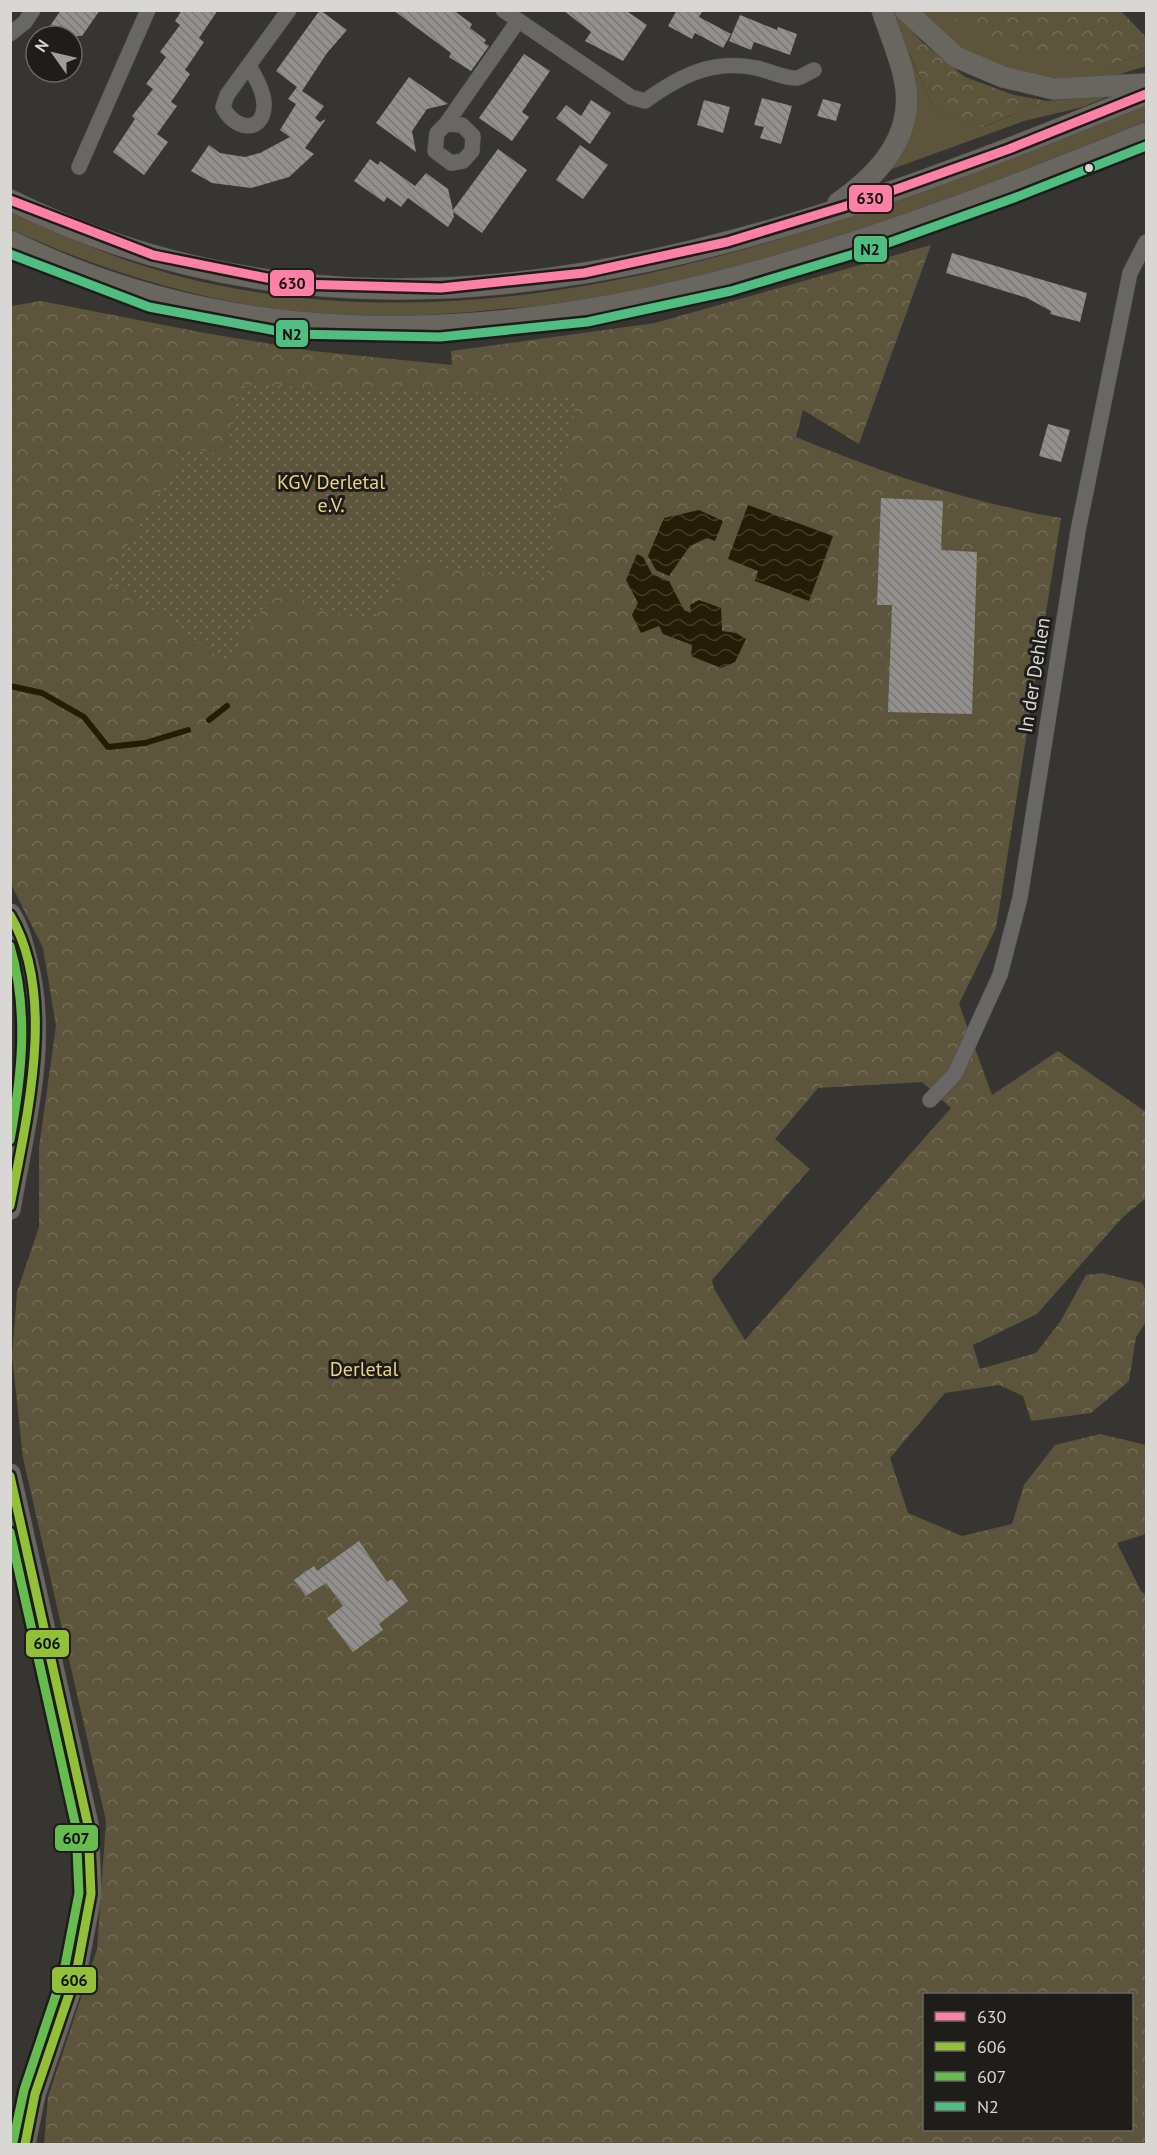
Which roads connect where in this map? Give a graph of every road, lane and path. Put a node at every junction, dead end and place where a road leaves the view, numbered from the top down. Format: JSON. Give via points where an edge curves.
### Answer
{"nodes":[{"id":1,"x":33,"y":10,"type":"edge"},
{"id":2,"x":148,"y":10,"type":"edge"},
{"id":3,"x":289,"y":10,"type":"edge"},
{"id":4,"x":503,"y":10,"type":"edge"},
{"id":5,"x":882,"y":10,"type":"edge"},
{"id":6,"x":905,"y":10,"type":"edge"},
{"id":7,"x":518,"y":21,"type":"junction"},
{"id":8,"x":10,"y":34,"type":"edge"},
{"id":9,"x":250,"y":67,"type":"dead end"},
{"id":10,"x":814,"y":70,"type":"dead end"},
{"id":11,"x":1146,"y":84,"type":"edge"},
{"id":12,"x":1146,"y":94,"type":"edge"},
{"id":13,"x":446,"y":124,"type":"dead end"},
{"id":14,"x":1146,"y":133,"type":"edge"},
{"id":15,"x":79,"y":167,"type":"dead end"},
{"id":16,"x":10,"y":200,"type":"edge"},
{"id":17,"x":820,"y":215,"type":"junction"},
{"id":18,"x":10,"y":241,"type":"edge"},
{"id":19,"x":1146,"y":242,"type":"edge"},
{"id":20,"x":10,"y":914,"type":"edge"},
{"id":21,"x":930,"y":1100,"type":"dead end"},
{"id":22,"x":10,"y":1209,"type":"edge"},
{"id":23,"x":10,"y":1474,"type":"edge"},
{"id":24,"x":18,"y":1545,"type":"edge"},
{"id":25,"x":25,"y":2145,"type":"edge"}],
"edges":[{"from":1,"to":8,"type":"street"},
{"from":2,"to":15,"type":"street"},
{"from":3,"to":9,"type":"street"},
{"from":4,"to":7,"type":"street"},
{"from":5,"to":17,"type":"main road","via":[[904,77],[907,113],[900,138],[882,167]]},
{"from":6,"to":11,"type":"main road","via":[[956,57],[1003,77],[1054,89]]},
{"from":7,"to":10,"type":"street","via":[[631,97],[645,101],[704,67],[754,67],[797,78]]},
{"from":7,"to":13,"type":"street"},
{"from":12,"to":17,"type":"main road","via":[[1008,150]]},
{"from":14,"to":18,"type":"main road","via":[[960,207],[835,249],[670,295],[460,326],[360,327],[249,316],[123,286]]},
{"from":16,"to":17,"type":"main road","via":[[104,240],[184,265],[276,282],[364,290],[471,288],[606,270],[701,249]]},
{"from":19,"to":21,"type":"street","name":"In der Dehlen","via":[[1130,273],[1078,531],[1020,898],[1000,975],[955,1074]]},
{"from":20,"to":22,"type":"main road","via":[[17,925],[35,988],[37,1051]]},
{"from":23,"to":24,"type":"main road"},
{"from":24,"to":25,"type":"main road","via":[[88,1825],[92,1894],[76,1974],[35,2094]]}]}
